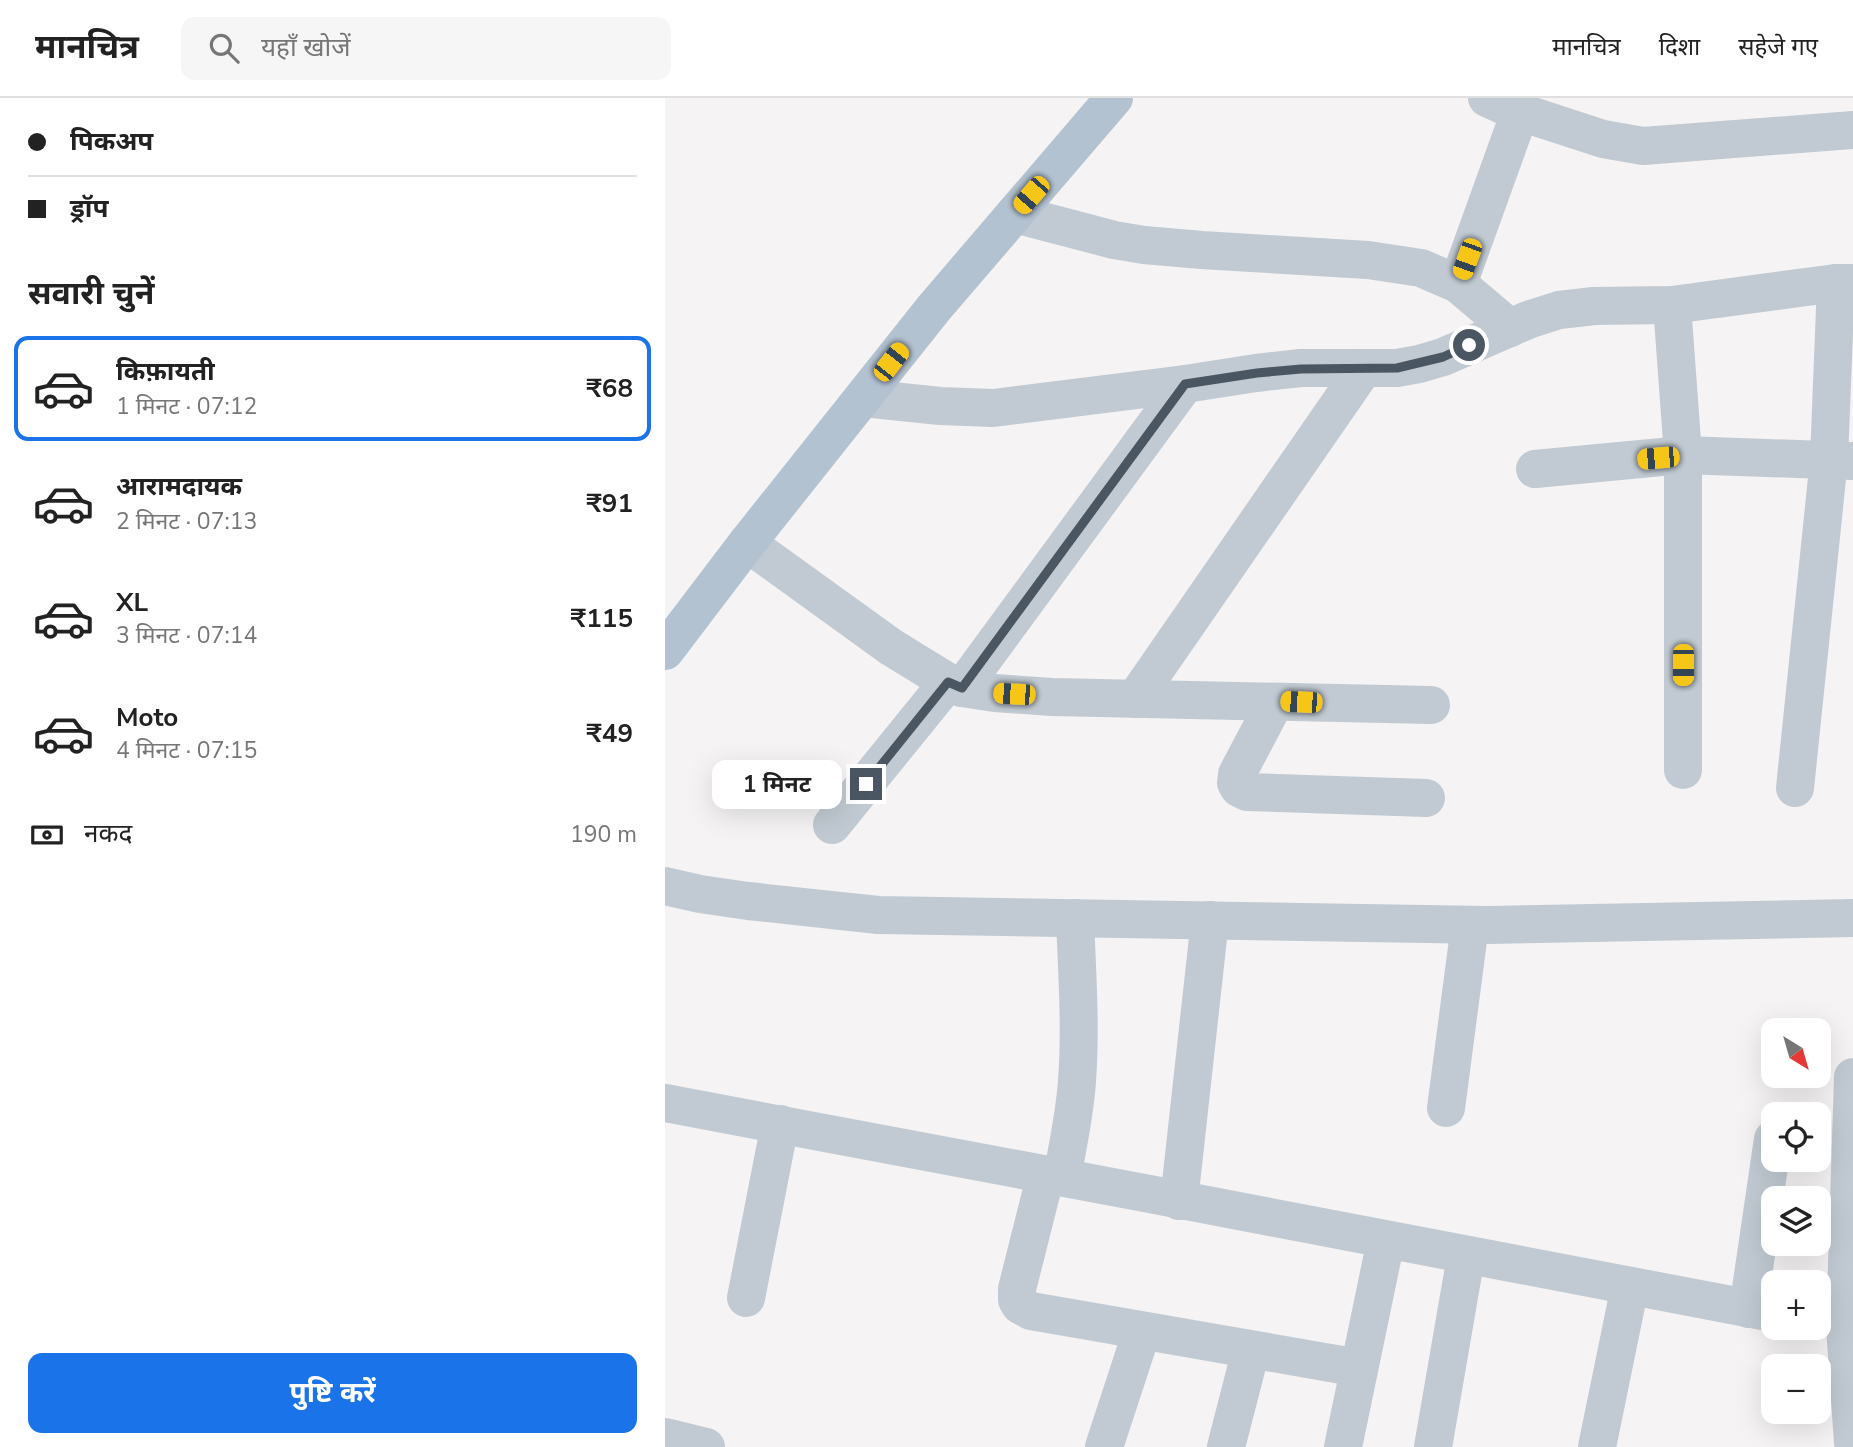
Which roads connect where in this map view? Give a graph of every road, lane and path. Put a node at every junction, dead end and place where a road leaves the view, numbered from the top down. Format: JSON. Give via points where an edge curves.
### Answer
{"nodes":[{"id":1,"x":1114,"y":98,"type":"edge"},
{"id":2,"x":1510,"y":104,"type":"edge"},
{"id":3,"x":1853,"y":130,"type":"edge"},
{"id":4,"x":1015,"y":214,"type":"junction"},
{"id":5,"x":1845,"y":283,"type":"edge"},
{"id":6,"x":1458,"y":284,"type":"junction"},
{"id":7,"x":1672,"y":305,"type":"junction"},
{"id":8,"x":1510,"y":328,"type":"junction"},
{"id":9,"x":1364,"y":368,"type":"junction"},
{"id":10,"x":1185,"y":384,"type":"junction"},
{"id":11,"x":863,"y":398,"type":"junction"},
{"id":12,"x":1683,"y":455,"type":"junction"},
{"id":13,"x":1841,"y":460,"type":"edge"},
{"id":14,"x":1535,"y":469,"type":"dead end"},
{"id":15,"x":747,"y":543,"type":"junction"},
{"id":16,"x":665,"y":651,"type":"edge"},
{"id":17,"x":955,"y":685,"type":"junction"},
{"id":18,"x":1135,"y":699,"type":"junction"},
{"id":19,"x":1275,"y":702,"type":"junction"},
{"id":20,"x":1431,"y":705,"type":"dead end"},
{"id":21,"x":1683,"y":770,"type":"dead end"},
{"id":22,"x":1795,"y":788,"type":"dead end"},
{"id":23,"x":1426,"y":798,"type":"dead end"},
{"id":24,"x":832,"y":825,"type":"dead end"},
{"id":25,"x":665,"y":886,"type":"edge"},
{"id":26,"x":1075,"y":918,"type":"junction"},
{"id":27,"x":1853,"y":918,"type":"edge"},
{"id":28,"x":1210,"y":920,"type":"junction"},
{"id":29,"x":1470,"y":925,"type":"junction"},
{"id":30,"x":1853,"y":1077,"type":"edge"},
{"id":31,"x":665,"y":1103,"type":"edge"},
{"id":32,"x":1446,"y":1108,"type":"dead end"},
{"id":33,"x":780,"y":1124,"type":"junction"},
{"id":34,"x":1771,"y":1172,"type":"edge"},
{"id":35,"x":1054,"y":1175,"type":"junction"},
{"id":36,"x":1179,"y":1201,"type":"junction"},
{"id":37,"x":1386,"y":1240,"type":"junction"},
{"id":38,"x":1465,"y":1256,"type":"junction"},
{"id":39,"x":1764,"y":1270,"type":"edge"},
{"id":40,"x":1630,"y":1286,"type":"junction"},
{"id":41,"x":746,"y":1298,"type":"dead end"},
{"id":42,"x":1761,"y":1311,"type":"edge"},
{"id":43,"x":1841,"y":1330,"type":"edge"},
{"id":44,"x":1142,"y":1331,"type":"junction"},
{"id":45,"x":1251,"y":1350,"type":"junction"},
{"id":46,"x":1359,"y":1368,"type":"junction"},
{"id":47,"x":665,"y":1437,"type":"edge"},
{"id":48,"x":1853,"y":1443,"type":"edge"},
{"id":49,"x":706,"y":1447,"type":"edge"},
{"id":50,"x":1104,"y":1447,"type":"edge"},
{"id":51,"x":1226,"y":1447,"type":"edge"},
{"id":52,"x":1343,"y":1447,"type":"edge"},
{"id":53,"x":1433,"y":1447,"type":"edge"},
{"id":54,"x":1597,"y":1447,"type":"edge"}],
"edges":[{"from":1,"to":4,"type":"main road"},
{"from":2,"to":3,"type":"street","via":[[1603,139],[1643,146]]},
{"from":2,"to":6,"type":"street"},
{"from":4,"to":6,"type":"street","via":[[1144,245],[1368,260],[1421,268]]},
{"from":4,"to":11,"type":"main road"},
{"from":5,"to":7,"type":"street"},
{"from":5,"to":13,"type":"street"},
{"from":6,"to":8,"type":"street"},
{"from":7,"to":8,"type":"street","via":[[1578,307]]},
{"from":7,"to":12,"type":"street"},
{"from":8,"to":9,"type":"street","via":[[1419,364]]},
{"from":9,"to":10,"type":"street","via":[[1279,370]]},
{"from":9,"to":18,"type":"street"},
{"from":10,"to":11,"type":"street","via":[[993,408]]},
{"from":10,"to":17,"type":"street"},
{"from":11,"to":15,"type":"main road"},
{"from":12,"to":13,"type":"street"},
{"from":12,"to":14,"type":"street"},
{"from":12,"to":21,"type":"street"},
{"from":13,"to":22,"type":"street"},
{"from":15,"to":16,"type":"main road"},
{"from":15,"to":17,"type":"street","via":[[891,647]]},
{"from":17,"to":18,"type":"street","via":[[995,693]]},
{"from":17,"to":24,"type":"street"},
{"from":18,"to":19,"type":"street"},
{"from":19,"to":20,"type":"street"},
{"from":19,"to":23,"type":"street","via":[[1237,774],[1236,783],[1243,790]]},
{"from":25,"to":26,"type":"street","via":[[748,901],[878,915]]},
{"from":26,"to":28,"type":"street"},
{"from":26,"to":35,"type":"street","via":[[1077,1080],[1072,1120]]},
{"from":27,"to":29,"type":"street"},
{"from":28,"to":29,"type":"street"},
{"from":28,"to":36,"type":"street"},
{"from":29,"to":32,"type":"street"},
{"from":30,"to":43,"type":"street"},
{"from":31,"to":33,"type":"street"},
{"from":33,"to":35,"type":"street"},
{"from":33,"to":41,"type":"street"},
{"from":34,"to":39,"type":"street"},
{"from":35,"to":36,"type":"street"},
{"from":35,"to":44,"type":"street","via":[[1017,1300],[1031,1311]]},
{"from":36,"to":37,"type":"street"},
{"from":37,"to":38,"type":"street"},
{"from":37,"to":46,"type":"street"},
{"from":38,"to":40,"type":"street"},
{"from":38,"to":53,"type":"street"},
{"from":40,"to":42,"type":"street"},
{"from":40,"to":54,"type":"street"},
{"from":43,"to":48,"type":"street"},
{"from":44,"to":45,"type":"street"},
{"from":44,"to":50,"type":"street"},
{"from":45,"to":46,"type":"street"},
{"from":45,"to":51,"type":"street"},
{"from":46,"to":52,"type":"street"},
{"from":47,"to":49,"type":"street"}]}
